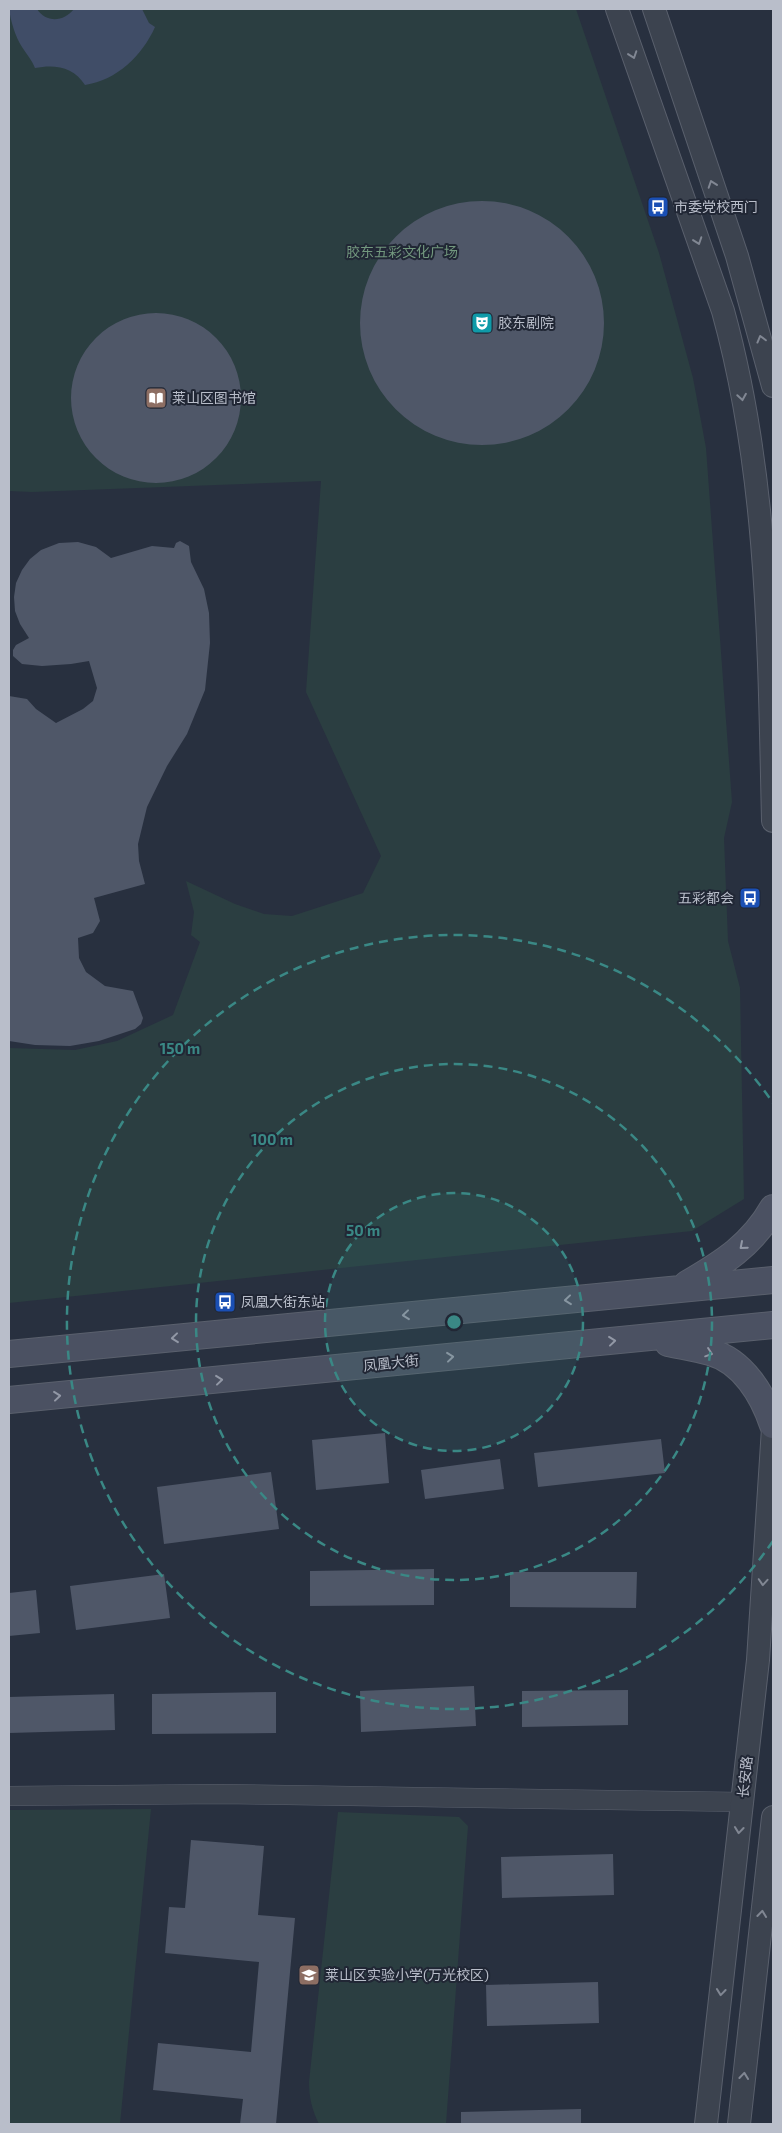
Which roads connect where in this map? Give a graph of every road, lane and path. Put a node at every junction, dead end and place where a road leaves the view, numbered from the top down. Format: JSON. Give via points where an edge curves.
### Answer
{"nodes":[{"id":1,"x":617,"y":9,"type":"edge"},
{"id":2,"x":654,"y":9,"type":"edge"},
{"id":3,"x":773,"y":386,"type":"edge"},
{"id":4,"x":771,"y":635,"type":"edge"},
{"id":5,"x":773,"y":822,"type":"edge"},
{"id":6,"x":773,"y":1208,"type":"edge"},
{"id":7,"x":773,"y":1280,"type":"edge"},
{"id":8,"x":680,"y":1289,"type":"junction"},
{"id":9,"x":773,"y":1325,"type":"edge"},
{"id":10,"x":645,"y":1338,"type":"junction"},
{"id":11,"x":9,"y":1354,"type":"edge"},
{"id":12,"x":9,"y":1400,"type":"edge"},
{"id":13,"x":773,"y":1427,"type":"edge"},
{"id":14,"x":9,"y":1796,"type":"edge"},
{"id":15,"x":742,"y":1802,"type":"junction"},
{"id":16,"x":773,"y":1817,"type":"edge"},
{"id":17,"x":706,"y":2124,"type":"edge"},
{"id":18,"x":739,"y":2124,"type":"edge"}],
"edges":[{"from":1,"to":4,"type":"street","one_way":true,"via":[[723,311],[734,351],[750,447]]},
{"from":3,"to":2,"type":"street","one_way":true,"via":[[737,256]]},
{"from":4,"to":5,"type":"street"},
{"from":6,"to":8,"type":"main road","one_way":true,"via":[[745,1246]]},
{"from":7,"to":8,"type":"main road"},
{"from":8,"to":11,"type":"main road","one_way":true},
{"from":9,"to":10,"type":"main road","name":"凤凰大街"},
{"from":12,"to":10,"type":"main road","name":"凤凰大街","one_way":true},
{"from":10,"to":13,"type":"main road","one_way":true,"via":[[712,1352],[736,1365],[766,1405]]},
{"from":13,"to":15,"type":"street","name":"长安路","one_way":true,"via":[[758,1660]]},
{"from":14,"to":15,"type":"street","via":[[221,1794]]},
{"from":15,"to":17,"type":"street","name":"长安路","one_way":true},
{"from":18,"to":16,"type":"street","one_way":true}]}
